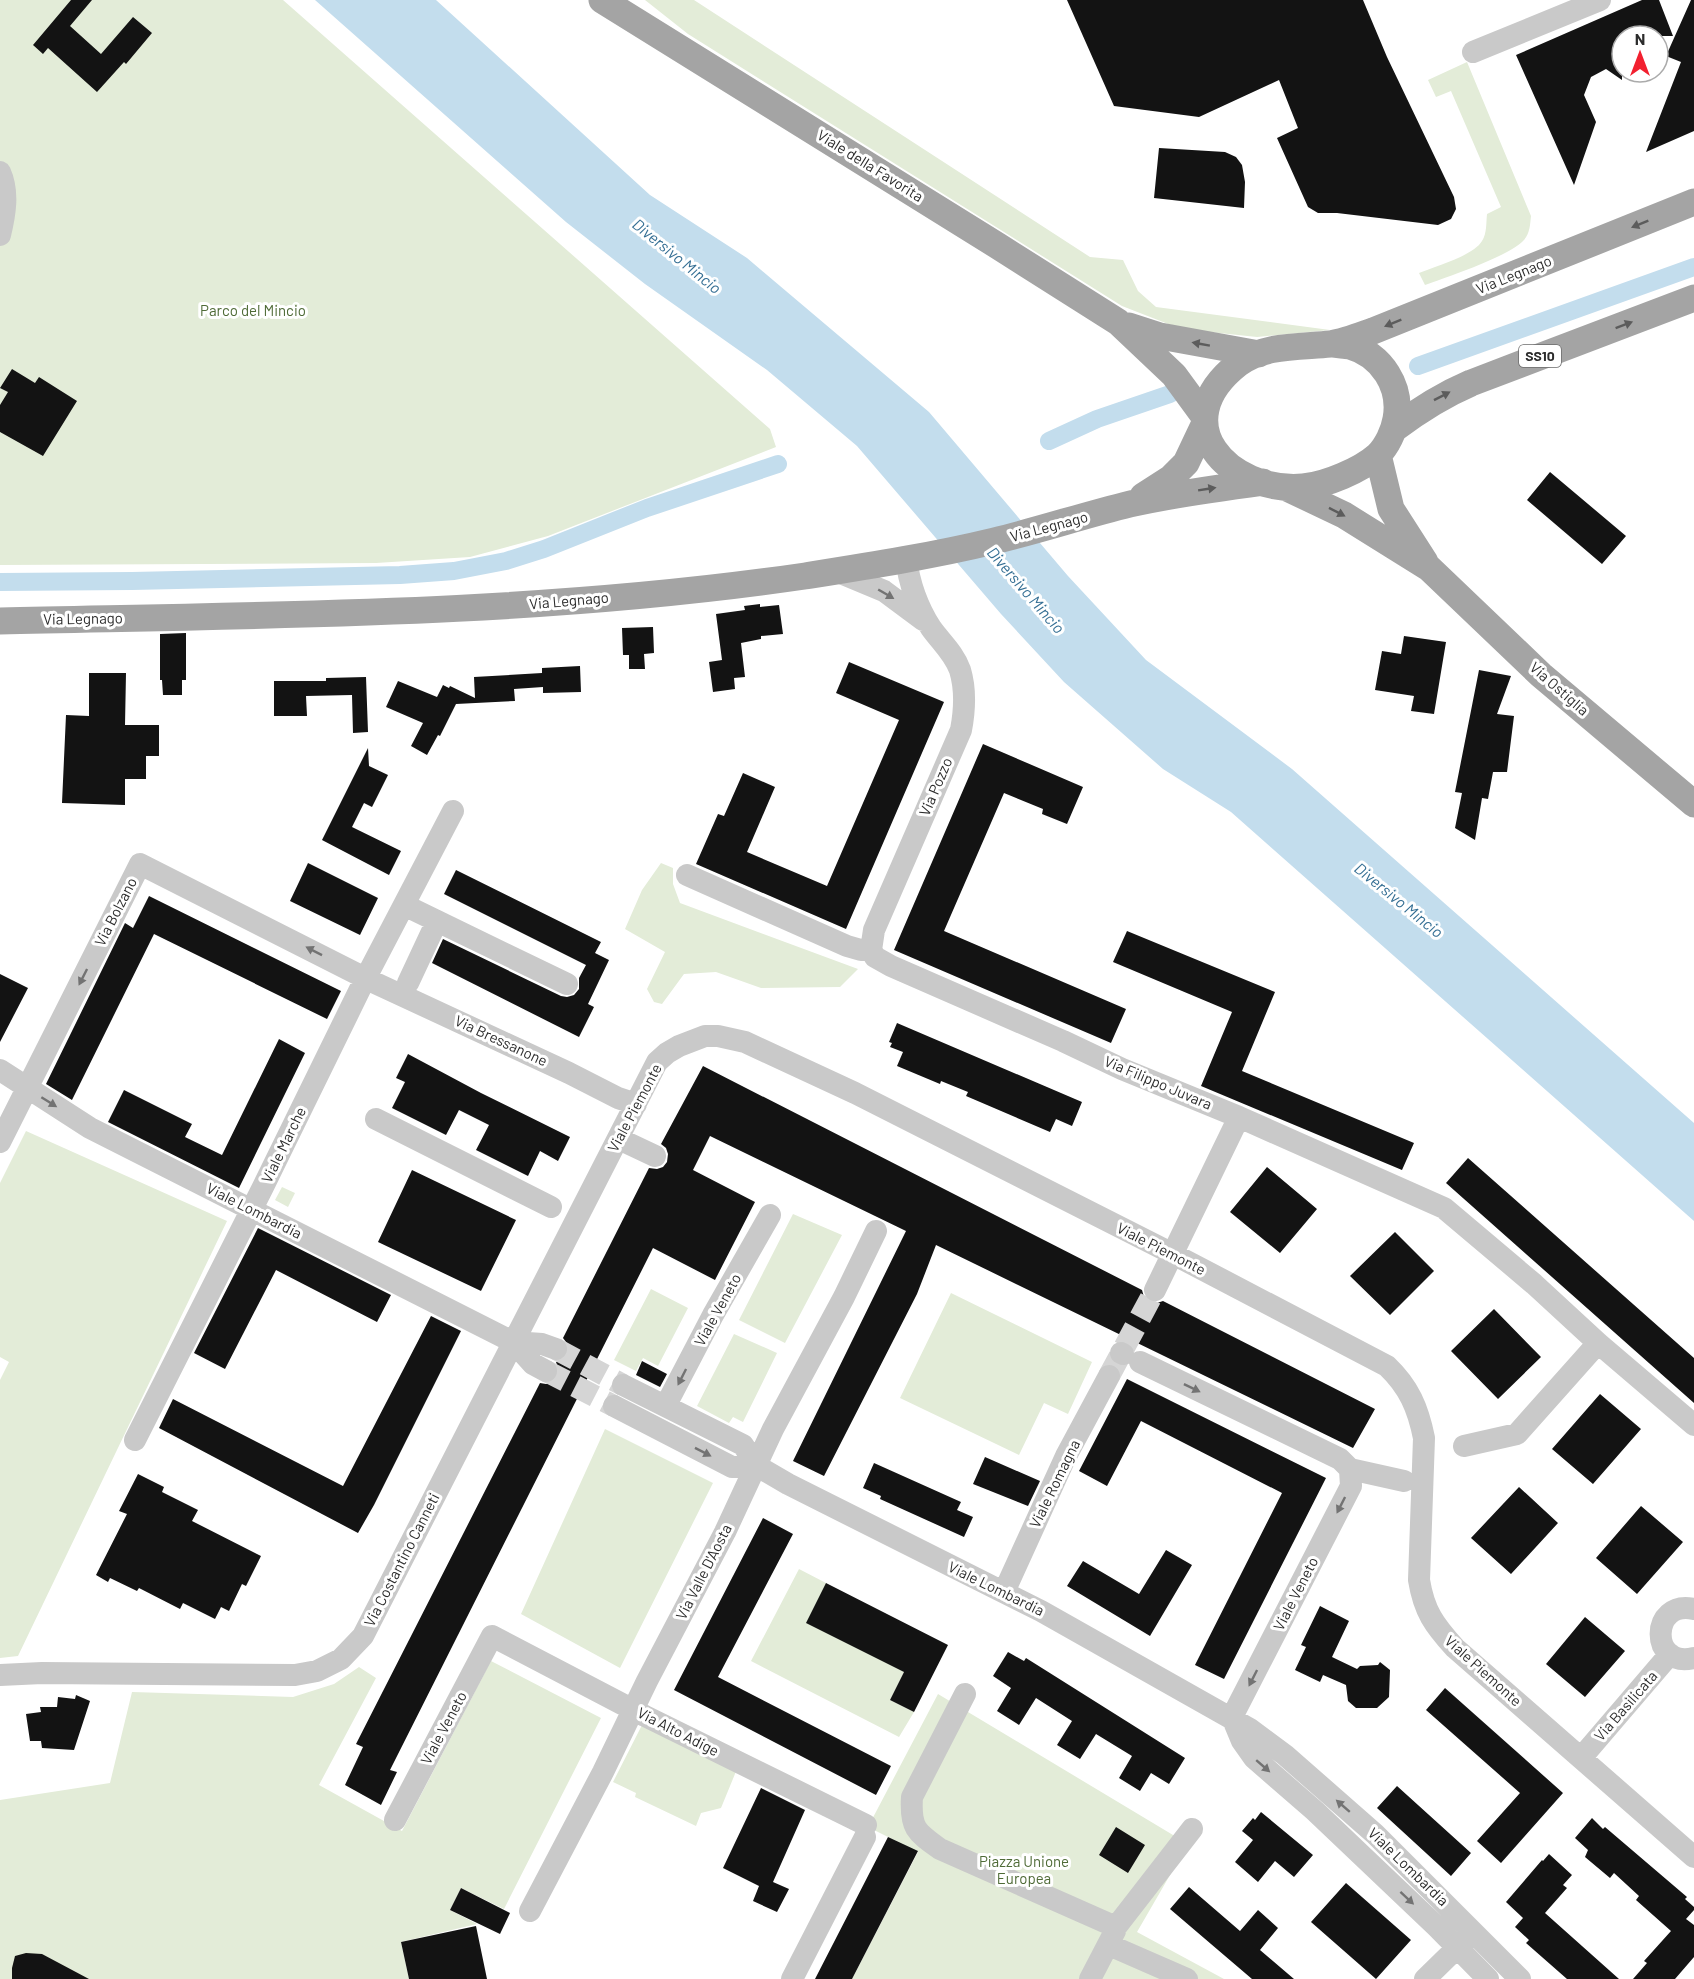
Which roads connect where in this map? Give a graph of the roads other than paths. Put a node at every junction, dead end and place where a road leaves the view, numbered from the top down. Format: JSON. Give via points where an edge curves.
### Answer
{"nodes":[{"id":1,"x":1600,"y":0,"type":"edge"},
{"id":2,"x":612,"y":4,"type":"edge"},
{"id":3,"x":1473,"y":52,"type":"dead end"},
{"id":4,"x":0,"y":172,"type":"edge"},
{"id":5,"x":1694,"y":202,"type":"edge"},
{"id":6,"x":0,"y":235,"type":"edge"},
{"id":7,"x":1694,"y":298,"type":"edge"},
{"id":8,"x":1118,"y":322,"type":"junction"},
{"id":9,"x":1332,"y":344,"type":"junction"},
{"id":10,"x":1259,"y":354,"type":"junction"},
{"id":11,"x":1204,"y":421,"type":"junction"},
{"id":12,"x":1394,"y":429,"type":"junction"},
{"id":13,"x":1378,"y":455,"type":"junction"},
{"id":14,"x":1274,"y":484,"type":"junction"},
{"id":15,"x":1129,"y":505,"type":"junction"},
{"id":16,"x":918,"y":556,"type":"junction"},
{"id":17,"x":1429,"y":568,"type":"junction"},
{"id":18,"x":836,"y":571,"type":"junction"},
{"id":19,"x":0,"y":621,"type":"edge"},
{"id":20,"x":931,"y":627,"type":"junction"},
{"id":21,"x":1694,"y":804,"type":"edge"},
{"id":22,"x":453,"y":811,"type":"dead end"},
{"id":23,"x":687,"y":875,"type":"dead end"},
{"id":24,"x":404,"y":905,"type":"junction"},
{"id":25,"x":437,"y":921,"type":"junction"},
{"id":26,"x":871,"y":950,"type":"junction"},
{"id":27,"x":366,"y":978,"type":"junction"},
{"id":28,"x":408,"y":983,"type":"dead end"},
{"id":29,"x":567,"y":984,"type":"dead end"},
{"id":30,"x":0,"y":1070,"type":"edge"},
{"id":31,"x":26,"y":1088,"type":"junction"},
{"id":32,"x":636,"y":1104,"type":"junction"},
{"id":33,"x":1239,"y":1117,"type":"junction"},
{"id":34,"x":376,"y":1119,"type":"dead end"},
{"id":35,"x":619,"y":1139,"type":"junction"},
{"id":36,"x":0,"y":1142,"type":"edge"},
{"id":37,"x":655,"y":1156,"type":"dead end"},
{"id":38,"x":551,"y":1207,"type":"dead end"},
{"id":39,"x":251,"y":1210,"type":"junction"},
{"id":40,"x":770,"y":1215,"type":"dead end"},
{"id":41,"x":876,"y":1231,"type":"dead end"},
{"id":42,"x":1173,"y":1254,"type":"junction"},
{"id":43,"x":1155,"y":1290,"type":"tunnel mouth"},
{"id":44,"x":513,"y":1342,"type":"junction"},
{"id":45,"x":1598,"y":1343,"type":"junction"},
{"id":46,"x":556,"y":1349,"type":"tunnel mouth"},
{"id":47,"x":1128,"y":1356,"type":"dead end"},
{"id":48,"x":546,"y":1371,"type":"tunnel mouth"},
{"id":49,"x":1109,"y":1376,"type":"tunnel mouth"},
{"id":50,"x":623,"y":1385,"type":"tunnel mouth"},
{"id":51,"x":666,"y":1405,"type":"junction"},
{"id":52,"x":614,"y":1406,"type":"tunnel mouth"},
{"id":53,"x":1694,"y":1425,"type":"edge"},
{"id":54,"x":135,"y":1440,"type":"dead end"},
{"id":55,"x":1464,"y":1446,"type":"dead end"},
{"id":56,"x":757,"y":1466,"type":"junction"},
{"id":57,"x":1350,"y":1469,"type":"junction"},
{"id":58,"x":1404,"y":1481,"type":"dead end"},
{"id":59,"x":1004,"y":1592,"type":"junction"},
{"id":60,"x":1694,"y":1609,"type":"edge"},
{"id":61,"x":492,"y":1636,"type":"joint"},
{"id":62,"x":1670,"y":1654,"type":"junction"},
{"id":63,"x":1694,"y":1658,"type":"edge"},
{"id":64,"x":0,"y":1675,"type":"edge"},
{"id":65,"x":964,"y":1695,"type":"dead end"},
{"id":66,"x":633,"y":1709,"type":"junction"},
{"id":67,"x":1232,"y":1717,"type":"junction"},
{"id":68,"x":1581,"y":1758,"type":"junction"},
{"id":69,"x":395,"y":1820,"type":"dead end"},
{"id":70,"x":1192,"y":1829,"type":"dead end"},
{"id":71,"x":1694,"y":1857,"type":"edge"},
{"id":72,"x":530,"y":1911,"type":"dead end"},
{"id":73,"x":1113,"y":1936,"type":"junction"},
{"id":74,"x":1466,"y":1940,"type":"junction"},
{"id":75,"x":792,"y":1979,"type":"edge"},
{"id":76,"x":1090,"y":1979,"type":"edge"},
{"id":77,"x":1187,"y":1979,"type":"edge"},
{"id":78,"x":1425,"y":1979,"type":"edge"},
{"id":79,"x":1488,"y":1979,"type":"edge"},
{"id":80,"x":1520,"y":1979,"type":"edge"}],
"edges":[{"from":1,"to":3,"type":"street"},
{"from":2,"to":8,"type":"main road","name":"Viale della Favorita"},
{"from":4,"to":6,"type":"street","via":[[6,199]]},
{"from":5,"to":9,"type":"main road","name":"Via Legnago","number":"SS10","one_way":true},
{"from":12,"to":7,"type":"main road","name":"Via Legnago","number":"SS10","one_way":true,"via":[[1418,410],[1471,383]]},
{"from":10,"to":8,"type":"main road","name":"Viale della Favorita","one_way":true,"via":[[1160,336]]},
{"from":8,"to":11,"type":"main road","name":"Viale della Favorita","via":[[1174,375]]},
{"from":9,"to":10,"type":"main road","name":"Via Legnago","number":"SS10"},
{"from":9,"to":12,"type":"main road","name":"Via Legnago","number":"SS10","via":[[1363,352],[1387,372],[1398,403]]},
{"from":10,"to":11,"type":"main road","name":"Via Legnago","number":"SS10","via":[[1238,363],[1224,377]]},
{"from":11,"to":14,"type":"main road","name":"Via Legnago","number":"SS10","via":[[1210,442],[1226,464]]},
{"from":11,"to":15,"type":"main road","name":"Via Legnago","via":[[1186,463],[1171,478]]},
{"from":12,"to":13,"type":"main road","name":"Via Legnago","number":"SS10"},
{"from":13,"to":14,"type":"main road","name":"Via Legnago","number":"SS10","via":[[1331,480],[1304,487]]},
{"from":13,"to":17,"type":"main road","name":"Via Ostiglia","via":[[1391,509]]},
{"from":15,"to":14,"type":"main road","name":"Via Legnago","one_way":true,"via":[[1184,493]]},
{"from":14,"to":17,"type":"main road","name":"Via Ostiglia","one_way":true,"via":[[1344,515]]},
{"from":15,"to":16,"type":"main road","name":"Via Legnago","via":[[993,542]]},
{"from":16,"to":18,"type":"main road","name":"Via Legnago"},
{"from":16,"to":20,"type":"street","name":"Via Pozzo","via":[[908,577]]},
{"from":17,"to":21,"type":"main road","name":"Via Ostiglia","via":[[1541,675]]},
{"from":18,"to":19,"type":"main road","name":"Via Legnago","via":[[713,588],[478,608]]},
{"from":18,"to":20,"type":"street","name":"Via Pozzo","one_way":true,"via":[[884,591]]},
{"from":20,"to":26,"type":"street","name":"Via Pozzo","via":[[960,671],[965,694],[963,721],[874,930]]},
{"from":22,"to":24,"type":"street","name":"Viale Marche"},
{"from":23,"to":26,"type":"street","name":"Via Filippo Juvara","via":[[847,946]]},
{"from":24,"to":25,"type":"street"},
{"from":24,"to":27,"type":"street","name":"Viale Marche"},
{"from":25,"to":28,"type":"street"},
{"from":25,"to":29,"type":"street"},
{"from":26,"to":33,"type":"street","name":"Via Filippo Juvara","via":[[891,966],[1122,1070]]},
{"from":27,"to":31,"type":"street","name":"Via Bolzano","one_way":true,"via":[[140,864]]},
{"from":27,"to":32,"type":"street","name":"Via Bressanone"},
{"from":27,"to":39,"type":"street","name":"Viale Marche"},
{"from":30,"to":31,"type":"street","name":"Viale Lombardia"},
{"from":31,"to":36,"type":"street"},
{"from":31,"to":39,"type":"street","name":"Viale Lombardia","one_way":true,"via":[[90,1128]]},
{"from":32,"to":35,"type":"street","name":"Viale Piemonte"},
{"from":32,"to":42,"type":"street","name":"Viale Piemonte","via":[[657,1062],[679,1046],[705,1036],[745,1042],[855,1093]]},
{"from":33,"to":42,"type":"street"},
{"from":33,"to":45,"type":"street","name":"Via Filippo Juvara","via":[[1444,1208]]},
{"from":34,"to":38,"type":"street"},
{"from":35,"to":37,"type":"street"},
{"from":35,"to":44,"type":"street","name":"Viale Piemonte"},
{"from":39,"to":44,"type":"street","name":"Viale Lombardia"},
{"from":39,"to":54,"type":"street","name":"Viale Marche"},
{"from":40,"to":51,"type":"street","name":"Viale Veneto","one_way":true},
{"from":41,"to":56,"type":"street","name":"Via Valle D'Aosta"},
{"from":42,"to":43,"type":"street"},
{"from":42,"to":68,"type":"street","name":"Viale Piemonte","via":[[1387,1366],[1400,1379],[1420,1418],[1424,1438],[1419,1580],[1422,1601],[1455,1648]]},
{"from":44,"to":46,"type":"street","name":"Viale Lombardia"},
{"from":44,"to":48,"type":"street","name":"Viale Lombardia","via":[[533,1364]]},
{"from":44,"to":64,"type":"street","name":"Via Costantino Canneti","via":[[363,1636],[341,1659],[317,1671],[295,1675]]},
{"from":45,"to":53,"type":"street","name":"Via Filippo Juvara"},
{"from":45,"to":55,"type":"street","via":[[1517,1434]]},
{"from":47,"to":57,"type":"street","one_way":true,"via":[[1340,1460]]},
{"from":49,"to":59,"type":"street","name":"Viale Romagna","via":[[1066,1456]]},
{"from":50,"to":51,"type":"street","name":"Viale Lombardia"},
{"from":51,"to":56,"type":"street","name":"Viale Lombardia","via":[[744,1446]]},
{"from":52,"to":56,"type":"street","name":"Viale Lombardia","one_way":true,"via":[[732,1467]]},
{"from":56,"to":59,"type":"street","name":"Viale Lombardia"},
{"from":56,"to":66,"type":"street","name":"Via Valle D'Aosta"},
{"from":57,"to":58,"type":"street"},
{"from":57,"to":67,"type":"street","name":"Viale Veneto","one_way":true,"via":[[1351,1486]]},
{"from":59,"to":67,"type":"street","name":"Viale Lombardia"},
{"from":60,"to":62,"type":"street","via":[[1671,1612],[1662,1623],[1661,1641]]},
{"from":61,"to":66,"type":"street","name":"Via Alto Adige"},
{"from":61,"to":69,"type":"street","name":"Viale Veneto"},
{"from":62,"to":63,"type":"street"},
{"from":62,"to":68,"type":"street","name":"Via Basilicata"},
{"from":65,"to":73,"type":"street","via":[[912,1797],[911,1814],[919,1834],[940,1849]]},
{"from":66,"to":72,"type":"street","name":"Via Valle D'Aosta"},
{"from":66,"to":75,"type":"street","name":"Via Alto Adige","via":[[865,1831]]},
{"from":67,"to":74,"type":"street","name":"Viale Lombardia","via":[[1254,1758]]},
{"from":68,"to":71,"type":"street","name":"Viale Piemonte"},
{"from":70,"to":73,"type":"street"},
{"from":73,"to":76,"type":"street"},
{"from":73,"to":77,"type":"street"},
{"from":74,"to":78,"type":"street"},
{"from":74,"to":79,"type":"street","name":"Viale Lombardia"},
{"from":74,"to":80,"type":"street","name":"Viale Lombardia"}]}
